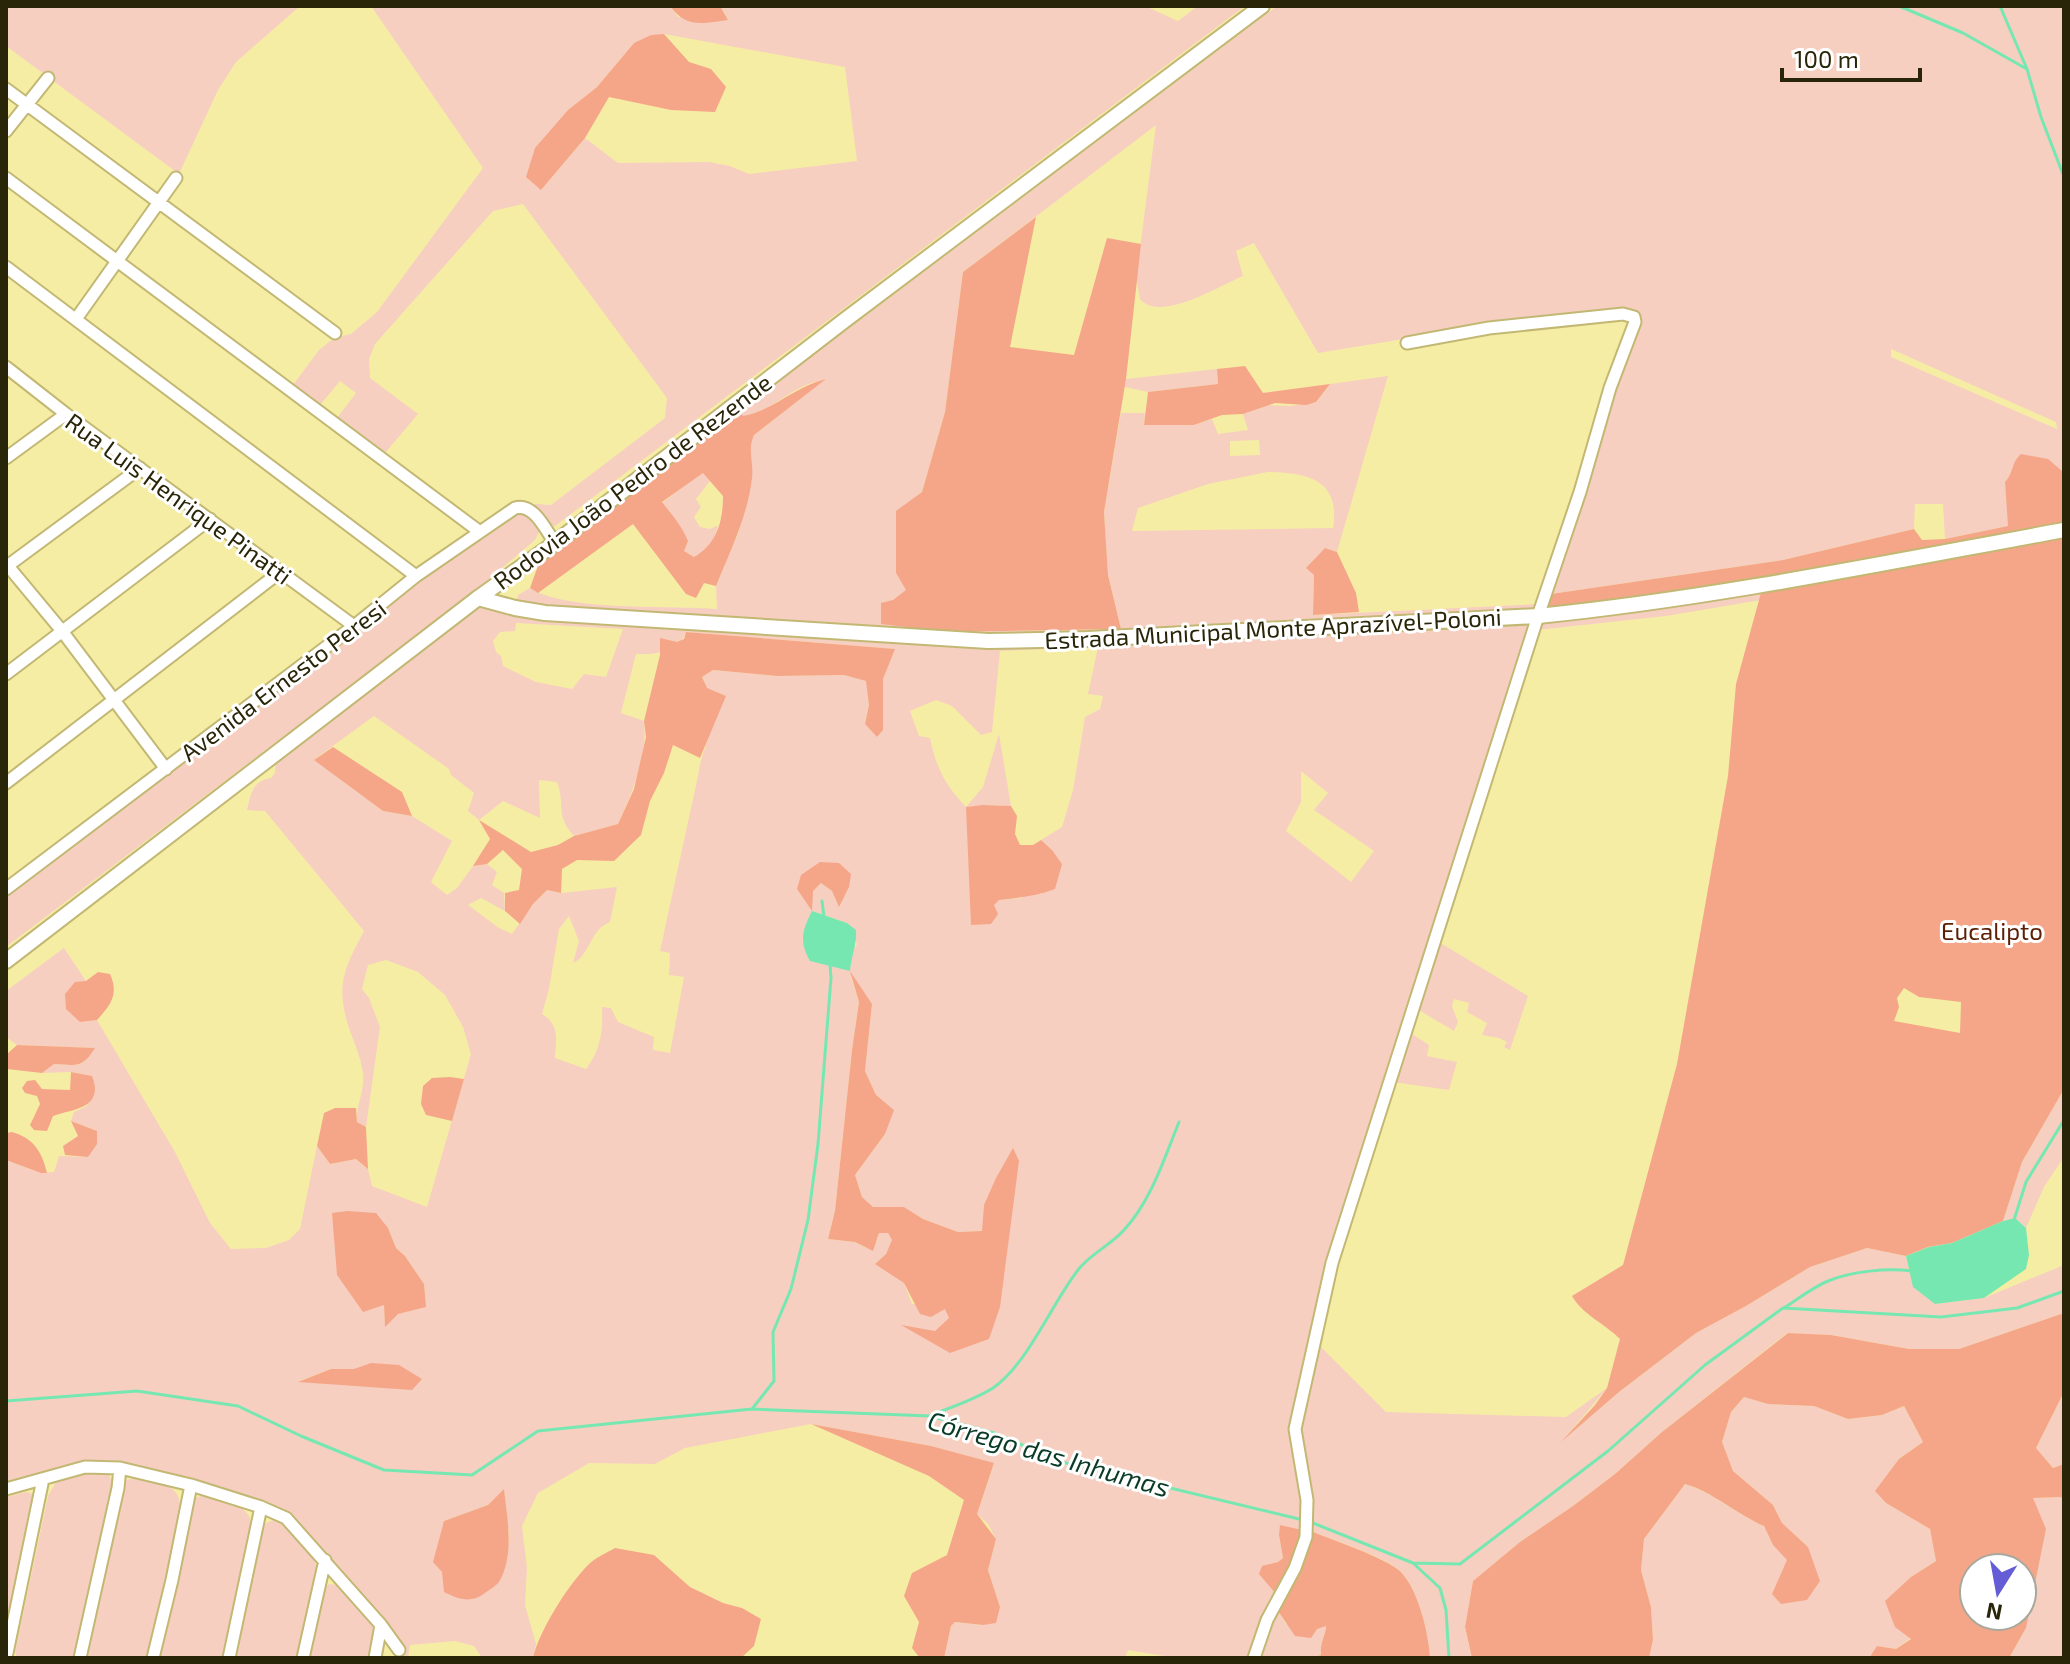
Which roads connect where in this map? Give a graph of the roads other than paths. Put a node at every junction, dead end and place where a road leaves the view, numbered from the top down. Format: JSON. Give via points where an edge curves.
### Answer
{"nodes":[{"id":1,"x":1262,"y":6,"type":"edge"},
{"id":2,"x":48,"y":78,"type":"dead end"},
{"id":3,"x":6,"y":89,"type":"edge"},
{"id":4,"x":26,"y":104,"type":"junction"},
{"id":5,"x":6,"y":131,"type":"edge"},
{"id":6,"x":6,"y":178,"type":"edge"},
{"id":7,"x":176,"y":178,"type":"dead end"},
{"id":8,"x":158,"y":203,"type":"junction"},
{"id":9,"x":116,"y":260,"type":"junction"},
{"id":10,"x":6,"y":267,"type":"edge"},
{"id":11,"x":76,"y":319,"type":"junction"},
{"id":12,"x":335,"y":333,"type":"dead end"},
{"id":13,"x":1407,"y":343,"type":"dead end"},
{"id":14,"x":6,"y":367,"type":"edge"},
{"id":15,"x":66,"y":414,"type":"junction"},
{"id":16,"x":6,"y":458,"type":"edge"},
{"id":17,"x":140,"y":468,"type":"junction"},
{"id":18,"x":210,"y":519,"type":"junction"},
{"id":19,"x":2064,"y":530,"type":"edge"},
{"id":20,"x":480,"y":532,"type":"junction"},
{"id":21,"x":555,"y":543,"type":"junction"},
{"id":22,"x":7,"y":566,"type":"edge"},
{"id":23,"x":280,"y":572,"type":"junction"},
{"id":24,"x":416,"y":576,"type":"junction"},
{"id":25,"x":478,"y":598,"type":"junction"},
{"id":26,"x":1538,"y":616,"type":"junction"},
{"id":27,"x":354,"y":626,"type":"junction"},
{"id":28,"x":62,"y":631,"type":"junction"},
{"id":29,"x":6,"y":674,"type":"edge"},
{"id":30,"x":115,"y":701,"type":"junction"},
{"id":31,"x":166,"y":769,"type":"junction"},
{"id":32,"x":6,"y":783,"type":"edge"},
{"id":33,"x":6,"y":889,"type":"edge"},
{"id":34,"x":6,"y":961,"type":"edge"},
{"id":35,"x":120,"y":1468,"type":"junction"},
{"id":36,"x":43,"y":1479,"type":"junction"},
{"id":37,"x":191,"y":1485,"type":"junction"},
{"id":38,"x":6,"y":1489,"type":"edge"},
{"id":39,"x":261,"y":1507,"type":"junction"},
{"id":40,"x":325,"y":1560,"type":"junction"},
{"id":41,"x":381,"y":1625,"type":"junction"},
{"id":42,"x":399,"y":1650,"type":"dead end"},
{"id":43,"x":8,"y":1654,"type":"edge"},
{"id":44,"x":80,"y":1658,"type":"edge"},
{"id":45,"x":153,"y":1658,"type":"edge"},
{"id":46,"x":229,"y":1658,"type":"edge"},
{"id":47,"x":303,"y":1658,"type":"edge"},
{"id":48,"x":375,"y":1658,"type":"edge"},
{"id":49,"x":1254,"y":1658,"type":"edge"}],
"edges":[{"from":1,"to":21,"type":"street","name":"Rodovia João Pedro de Rezende"},
{"from":2,"to":4,"type":"street"},
{"from":3,"to":4,"type":"street"},
{"from":4,"to":5,"type":"street"},
{"from":4,"to":8,"type":"street"},
{"from":6,"to":9,"type":"street"},
{"from":7,"to":8,"type":"street"},
{"from":8,"to":9,"type":"street"},
{"from":8,"to":12,"type":"street"},
{"from":9,"to":11,"type":"street"},
{"from":9,"to":20,"type":"street"},
{"from":10,"to":11,"type":"street"},
{"from":11,"to":24,"type":"street"},
{"from":13,"to":26,"type":"street","via":[[1489,328],[1623,314],[1635,319]]},
{"from":14,"to":15,"type":"street","name":"Rua Luis Henrique Pinatti"},
{"from":15,"to":16,"type":"street"},
{"from":15,"to":17,"type":"street","name":"Rua Luis Henrique Pinatti"},
{"from":17,"to":18,"type":"street","name":"Rua Luis Henrique Pinatti"},
{"from":17,"to":22,"type":"street"},
{"from":18,"to":23,"type":"street","name":"Rua Luis Henrique Pinatti"},
{"from":18,"to":28,"type":"street"},
{"from":19,"to":26,"type":"street","name":"Estrada Municipal Monte Aprazível-Poloni","via":[[1658,602]]},
{"from":20,"to":21,"type":"street","name":"Avenida Ernesto Peresi","via":[[515,508],[526,507]]},
{"from":20,"to":24,"type":"street","name":"Avenida Ernesto Peresi"},
{"from":21,"to":25,"type":"street","name":"Rodovia João Pedro de Rezende"},
{"from":22,"to":28,"type":"street"},
{"from":23,"to":27,"type":"street","name":"Rua Luis Henrique Pinatti"},
{"from":23,"to":30,"type":"street"},
{"from":24,"to":27,"type":"street","name":"Avenida Ernesto Peresi"},
{"from":25,"to":26,"type":"street","name":"Estrada Municipal Monte Aprazível-Poloni","via":[[545,613],[988,641]]},
{"from":25,"to":34,"type":"street","name":"Rodovia João Pedro de Rezende"},
{"from":26,"to":49,"type":"street","via":[[1332,1263],[1295,1429],[1306,1492],[1306,1537]]},
{"from":27,"to":31,"type":"street","name":"Avenida Ernesto Peresi"},
{"from":28,"to":29,"type":"street"},
{"from":28,"to":30,"type":"street"},
{"from":30,"to":31,"type":"street"},
{"from":30,"to":32,"type":"street"},
{"from":31,"to":33,"type":"street","name":"Avenida Ernesto Peresi"},
{"from":35,"to":36,"type":"street","via":[[85,1467]]},
{"from":35,"to":37,"type":"street"},
{"from":35,"to":44,"type":"street"},
{"from":36,"to":38,"type":"street"},
{"from":36,"to":43,"type":"street"},
{"from":37,"to":39,"type":"street"},
{"from":37,"to":45,"type":"street"},
{"from":39,"to":40,"type":"street","via":[[286,1518]]},
{"from":39,"to":46,"type":"street"},
{"from":40,"to":41,"type":"street"},
{"from":40,"to":47,"type":"street"},
{"from":41,"to":42,"type":"street"},
{"from":41,"to":48,"type":"street"}]}
